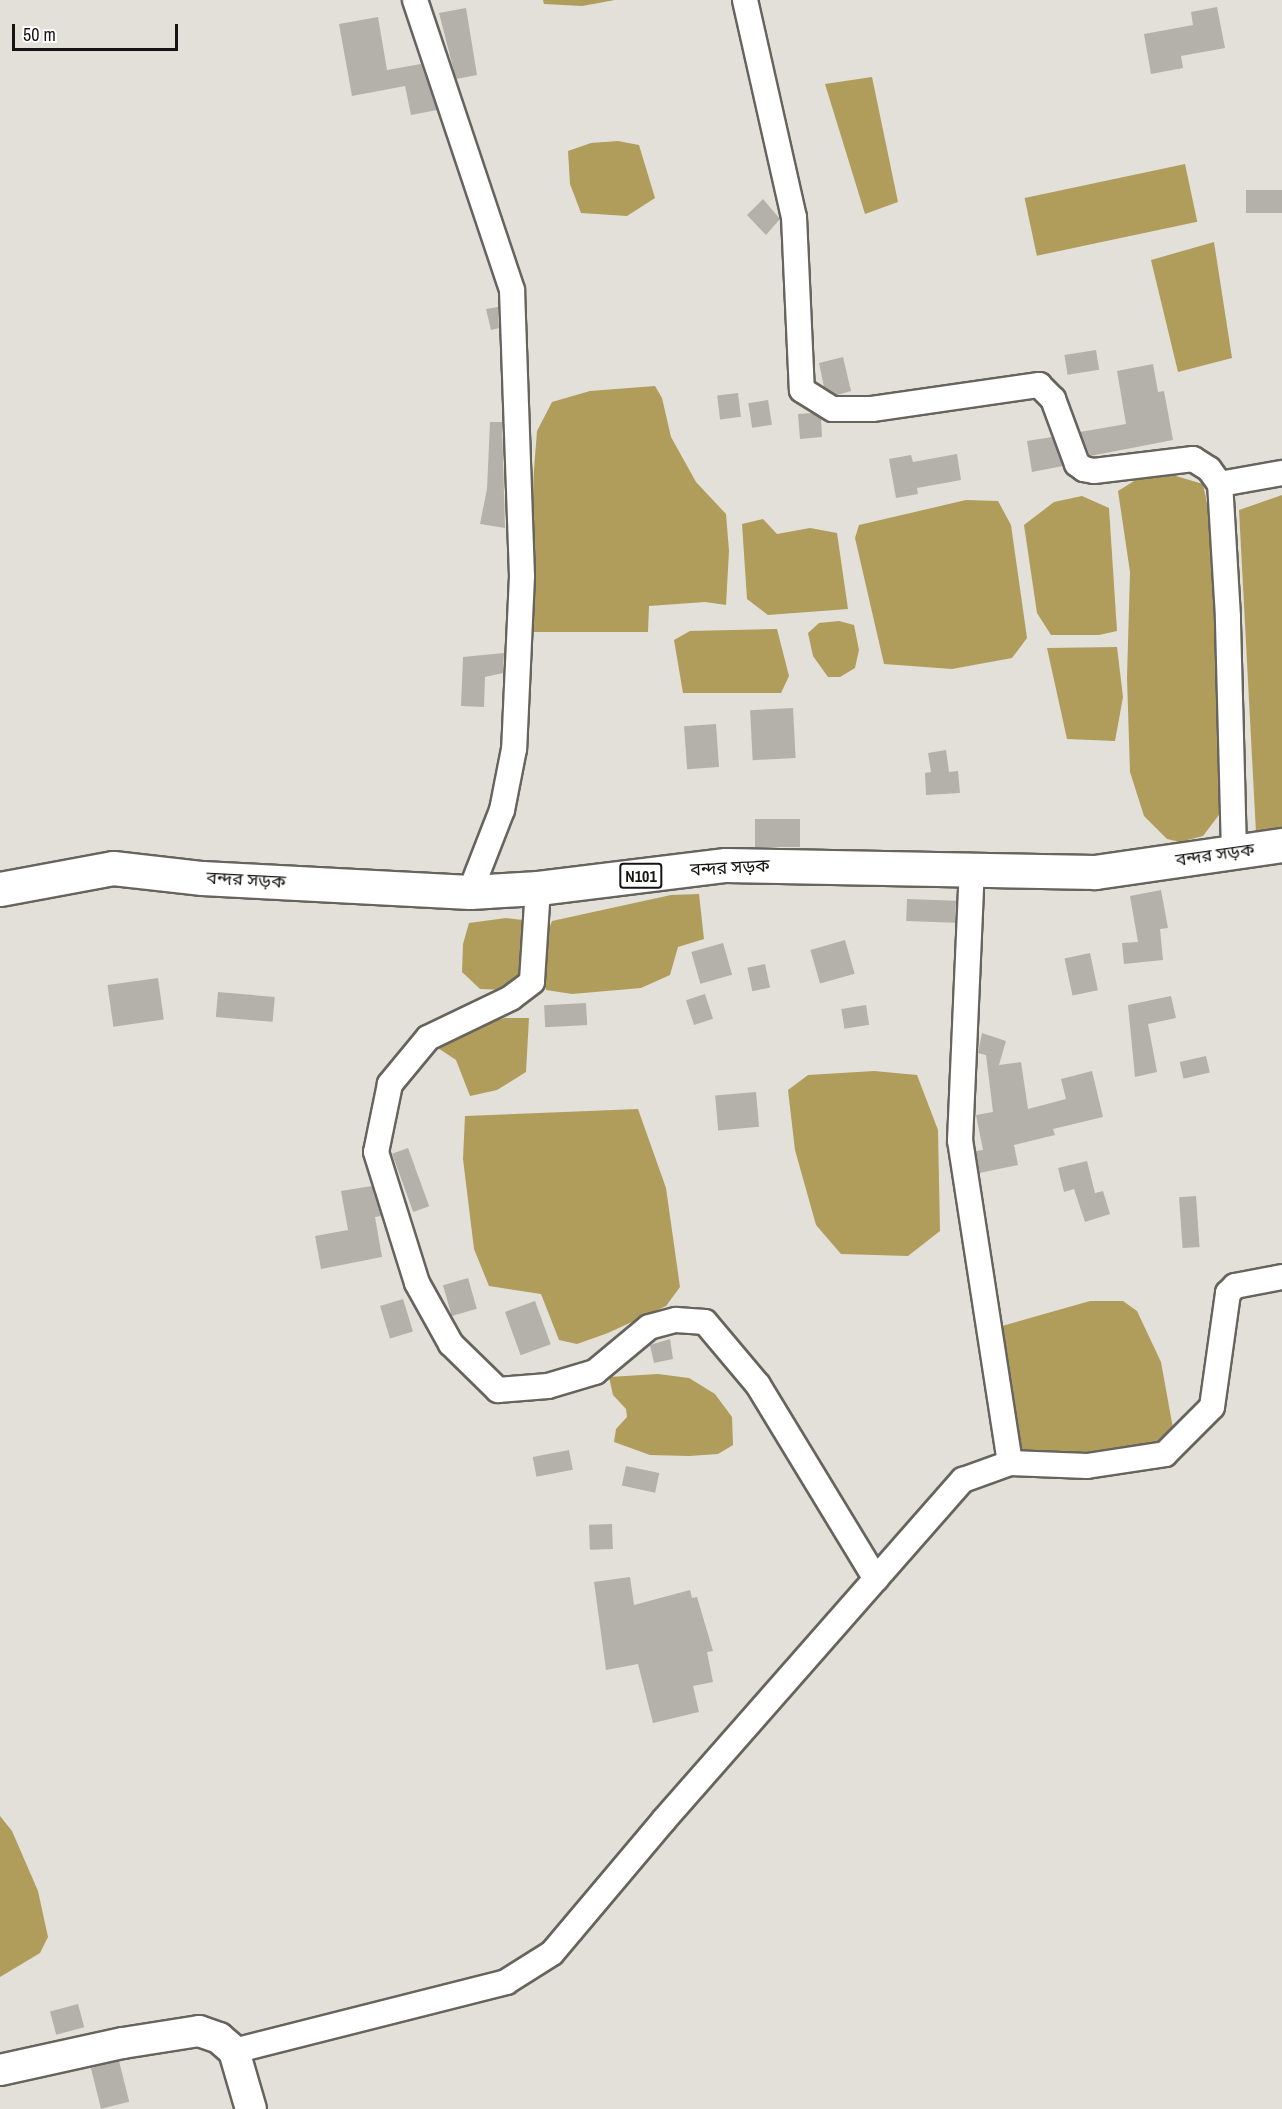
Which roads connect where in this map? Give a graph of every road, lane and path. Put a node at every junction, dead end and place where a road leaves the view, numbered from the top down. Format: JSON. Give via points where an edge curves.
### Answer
{"nodes":[{"id":1,"x":415,"y":0,"type":"edge"},
{"id":2,"x":745,"y":0,"type":"edge"},
{"id":3,"x":1282,"y":473,"type":"edge"},
{"id":4,"x":1220,"y":484,"type":"junction"},
{"id":5,"x":1282,"y":844,"type":"edge"},
{"id":6,"x":1234,"y":852,"type":"junction"},
{"id":7,"x":972,"y":868,"type":"junction"},
{"id":8,"x":538,"y":888,"type":"junction"},
{"id":9,"x":0,"y":889,"type":"edge"},
{"id":10,"x":470,"y":892,"type":"junction"},
{"id":11,"x":1282,"y":1277,"type":"edge"},
{"id":12,"x":1010,"y":1463,"type":"junction"},
{"id":13,"x":876,"y":1579,"type":"junction"},
{"id":14,"x":234,"y":2051,"type":"junction"},
{"id":15,"x":0,"y":2070,"type":"edge"},
{"id":16,"x":250,"y":2109,"type":"edge"}],
"edges":[{"from":1,"to":10,"type":"street","via":[[512,290],[522,576],[514,749],[502,810]]},
{"from":2,"to":4,"type":"street","via":[[794,216],[802,390],[833,409],[872,409],[1040,385],[1053,399],[1077,464],[1084,469],[1193,459],[1209,468]]},
{"from":3,"to":4,"type":"street"},
{"from":4,"to":6,"type":"street"},
{"from":5,"to":6,"type":"highway","name":"বন্দর সড়ক","number":"N101"},
{"from":6,"to":7,"type":"highway","name":"বন্দর সড়ক","number":"N101","via":[[1095,872]]},
{"from":7,"to":8,"type":"highway","name":"বন্দর সড়ক","number":"N101","via":[[726,865]]},
{"from":7,"to":12,"type":"street","via":[[960,1141]]},
{"from":8,"to":10,"type":"highway","name":"বন্দর সড়ক","number":"N101"},
{"from":8,"to":13,"type":"street","via":[[532,982],[511,998],[428,1038],[390,1084],[376,1152],[417,1283],[451,1344],[498,1390],[548,1386],[596,1372],[649,1327],[676,1320],[705,1322],[758,1384]]},
{"from":9,"to":10,"type":"highway","name":"বন্দর সড়ক","number":"N101","via":[[112,868],[202,878]]},
{"from":11,"to":12,"type":"street","via":[[1235,1287],[1228,1293],[1212,1407],[1165,1454],[1087,1466]]},
{"from":12,"to":13,"type":"street","via":[[963,1480]]},
{"from":13,"to":14,"type":"street","via":[[552,1953],[506,1982]]},
{"from":14,"to":15,"type":"street","via":[[219,2038],[199,2031]]},
{"from":14,"to":16,"type":"street"}]}
